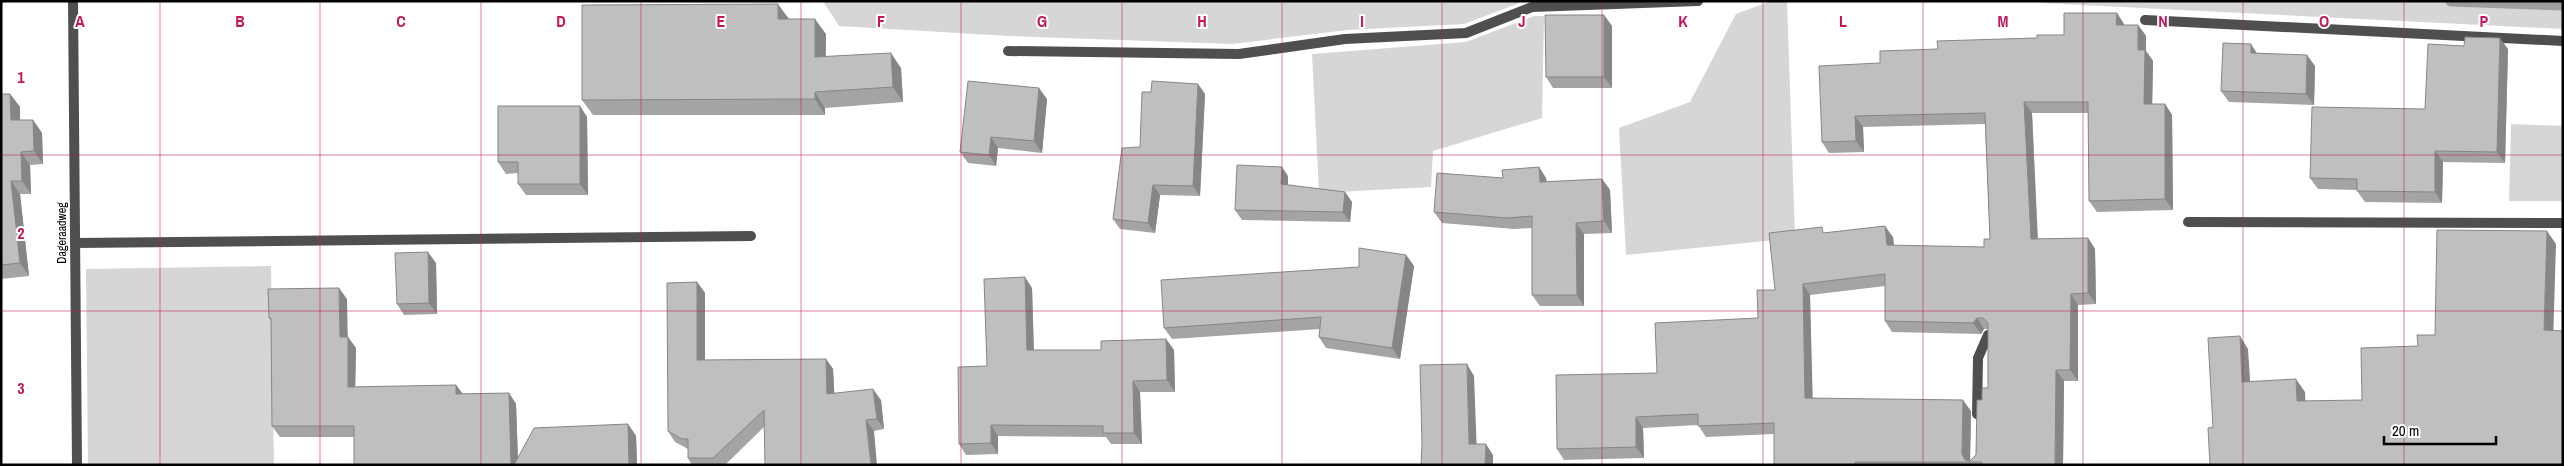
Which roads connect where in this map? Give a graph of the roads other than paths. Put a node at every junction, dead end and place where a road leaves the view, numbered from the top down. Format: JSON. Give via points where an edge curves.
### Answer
{"nodes":[{"id":1,"x":73,"y":1,"type":"edge"},
{"id":2,"x":1698,"y":1,"type":"edge"},
{"id":3,"x":2145,"y":20,"type":"dead end"},
{"id":4,"x":2563,"y":41,"type":"edge"},
{"id":5,"x":1008,"y":51,"type":"dead end"},
{"id":6,"x":2188,"y":222,"type":"dead end"},
{"id":7,"x":2563,"y":223,"type":"edge"},
{"id":8,"x":751,"y":236,"type":"dead end"},
{"id":9,"x":75,"y":243,"type":"junction"},
{"id":10,"x":1988,"y":335,"type":"edge"},
{"id":11,"x":1977,"y":426,"type":"edge"},
{"id":12,"x":77,"y":465,"type":"edge"}],
"edges":[{"from":1,"to":9,"type":"street","name":"Dageraadweg"},
{"from":2,"to":5,"type":"street","via":[[1532,7],[1466,33],[1344,39],[1239,54]]},
{"from":3,"to":4,"type":"street"},
{"from":6,"to":7,"type":"street"},
{"from":8,"to":9,"type":"street"},
{"from":9,"to":12,"type":"street","name":"Dageraadweg"},
{"from":10,"to":11,"type":"street","via":[[1978,358]]}]}
